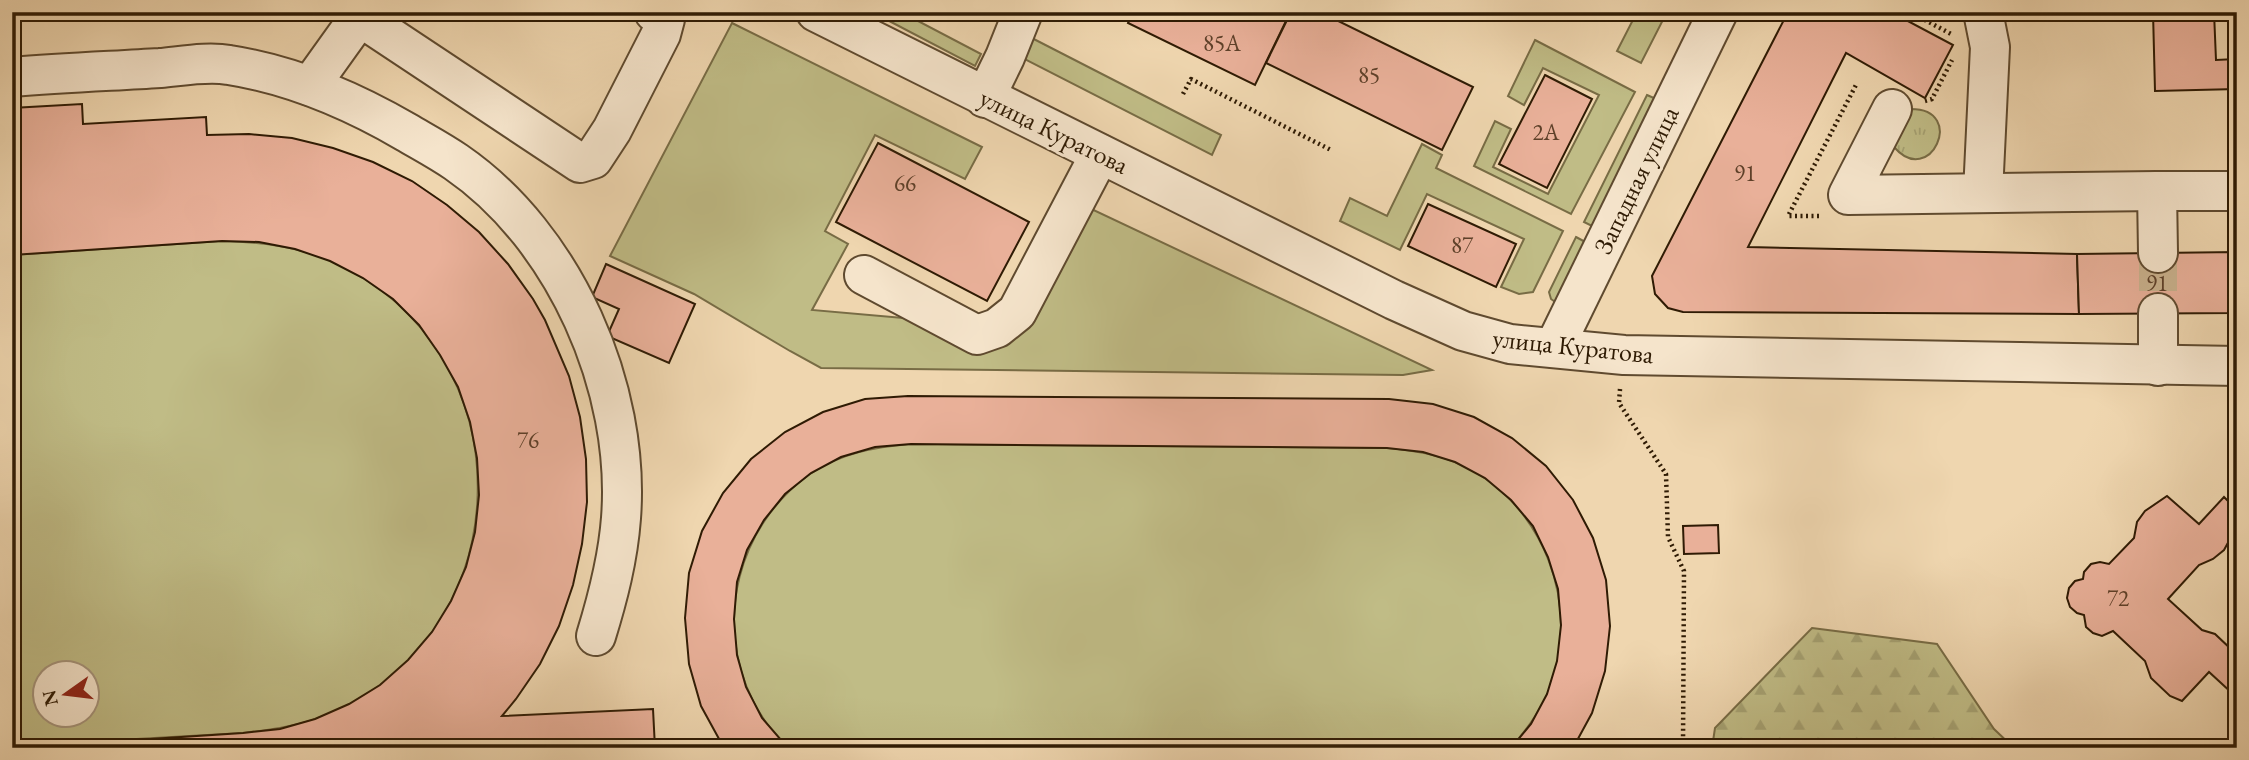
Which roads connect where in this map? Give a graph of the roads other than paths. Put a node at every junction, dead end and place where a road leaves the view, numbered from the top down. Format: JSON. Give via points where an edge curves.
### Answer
{"nodes":[{"id":1,"x":654,"y":12,"type":"edge"},
{"id":2,"x":816,"y":12,"type":"edge"},
{"id":3,"x":1023,"y":12,"type":"edge"},
{"id":4,"x":1718,"y":12,"type":"edge"},
{"id":5,"x":362,"y":15,"type":"edge"},
{"id":6,"x":1973,"y":26,"type":"edge"},
{"id":7,"x":12,"y":76,"type":"edge"},
{"id":8,"x":310,"y":86,"type":"junction"},
{"id":9,"x":985,"y":98,"type":"junction"},
{"id":10,"x":1892,"y":109,"type":"dead end"},
{"id":11,"x":1100,"y":154,"type":"junction"},
{"id":12,"x":2157,"y":191,"type":"junction"},
{"id":13,"x":2237,"y":191,"type":"edge"},
{"id":14,"x":1983,"y":193,"type":"junction"},
{"id":15,"x":2158,"y":253,"type":"tunnel mouth"},
{"id":16,"x":864,"y":275,"type":"dead end"},
{"id":17,"x":2158,"y":313,"type":"tunnel mouth"},
{"id":18,"x":1555,"y":348,"type":"junction"},
{"id":19,"x":2158,"y":366,"type":"junction"},
{"id":20,"x":2237,"y":366,"type":"edge"},
{"id":21,"x":596,"y":636,"type":"dead end"}],
"edges":[{"from":1,"to":5,"type":"street","via":[[665,19],[662,34],[612,130],[593,159],[580,163]]},
{"from":2,"to":9,"type":"street","name":"улица Куратова"},
{"from":3,"to":9,"type":"street"},
{"from":4,"to":18,"type":"street","name":"Западная улица"},
{"from":5,"to":8,"type":"street"},
{"from":6,"to":14,"type":"street","via":[[1990,47]]},
{"from":7,"to":8,"type":"street","via":[[226,64]]},
{"from":8,"to":21,"type":"street","via":[[366,109],[457,163],[524,226],[574,300],[608,385],[621,474],[617,556]]},
{"from":9,"to":11,"type":"street","name":"улица Куратова"},
{"from":10,"to":14,"type":"street","via":[[1848,195]]},
{"from":11,"to":16,"type":"street","via":[[1017,312],[997,328],[977,335]]},
{"from":11,"to":18,"type":"street","name":"улица Куратова","via":[[1463,331],[1510,344]]},
{"from":12,"to":13,"type":"street"},
{"from":12,"to":14,"type":"street"},
{"from":12,"to":15,"type":"street"},
{"from":17,"to":19,"type":"street"},
{"from":18,"to":19,"type":"street","name":"улица Куратова","via":[[1625,355]]},
{"from":19,"to":20,"type":"street","name":"улица Куратова"}]}
